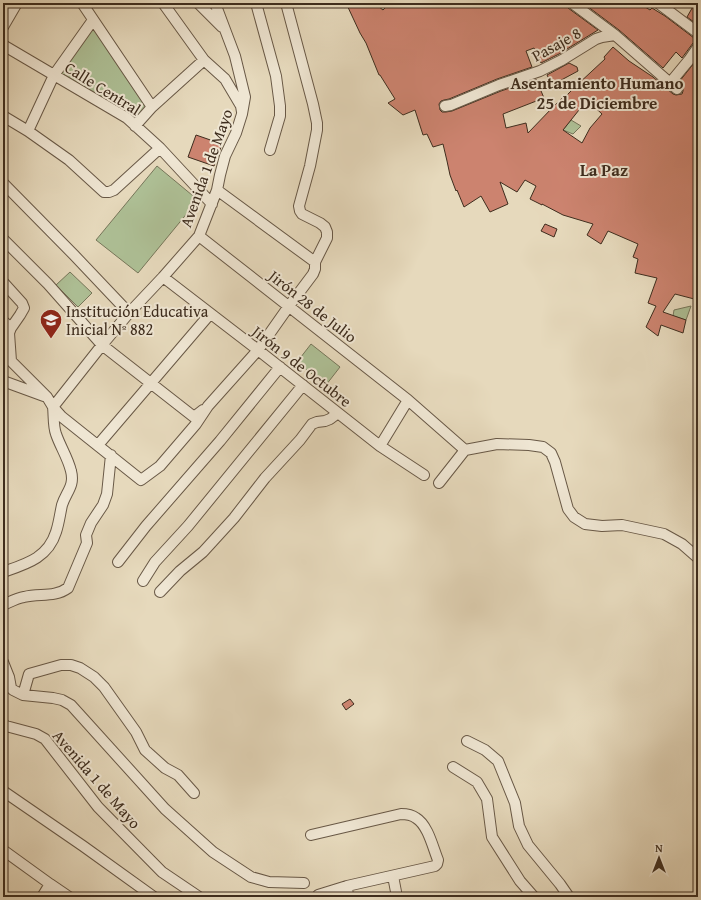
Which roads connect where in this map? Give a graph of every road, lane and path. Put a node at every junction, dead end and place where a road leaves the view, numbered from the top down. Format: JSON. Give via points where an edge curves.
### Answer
{"nodes":[{"id":1,"x":17,"y":3,"type":"edge"},
{"id":2,"x":82,"y":3,"type":"edge"},
{"id":3,"x":163,"y":3,"type":"edge"},
{"id":4,"x":198,"y":3,"type":"edge"},
{"id":5,"x":215,"y":3,"type":"edge"},
{"id":6,"x":256,"y":3,"type":"edge"},
{"id":7,"x":286,"y":3,"type":"edge"},
{"id":8,"x":572,"y":3,"type":"edge"},
{"id":9,"x":658,"y":3,"type":"edge"},
{"id":10,"x":93,"y":20,"type":"junction"},
{"id":11,"x":3,"y":27,"type":"edge"},
{"id":12,"x":226,"y":31,"type":"junction"},
{"id":13,"x":698,"y":33,"type":"edge"},
{"id":14,"x":615,"y":35,"type":"junction"},
{"id":15,"x":3,"y":45,"type":"edge"},
{"id":16,"x":698,"y":47,"type":"edge"},
{"id":17,"x":204,"y":60,"type":"junction"},
{"id":18,"x":54,"y":75,"type":"junction"},
{"id":19,"x":445,"y":106,"type":"dead end"},
{"id":20,"x":152,"y":107,"type":"junction"},
{"id":21,"x":242,"y":114,"type":"junction"},
{"id":22,"x":3,"y":116,"type":"edge"},
{"id":23,"x":135,"y":126,"type":"junction"},
{"id":24,"x":28,"y":131,"type":"junction"},
{"id":25,"x":160,"y":148,"type":"junction"},
{"id":26,"x":270,"y":150,"type":"dead end"},
{"id":27,"x":3,"y":183,"type":"edge"},
{"id":28,"x":217,"y":190,"type":"junction"},
{"id":29,"x":212,"y":204,"type":"junction"},
{"id":30,"x":198,"y":236,"type":"junction"},
{"id":31,"x":3,"y":239,"type":"edge"},
{"id":32,"x":315,"y":262,"type":"junction"},
{"id":33,"x":163,"y":277,"type":"junction"},
{"id":34,"x":3,"y":282,"type":"edge"},
{"id":35,"x":288,"y":306,"type":"junction"},
{"id":36,"x":129,"y":313,"type":"junction"},
{"id":37,"x":210,"y":314,"type":"junction"},
{"id":38,"x":7,"y":325,"type":"edge"},
{"id":39,"x":102,"y":345,"type":"junction"},
{"id":40,"x":258,"y":350,"type":"junction"},
{"id":41,"x":7,"y":359,"type":"edge"},
{"id":42,"x":280,"y":367,"type":"junction"},
{"id":43,"x":3,"y":381,"type":"edge"},
{"id":44,"x":151,"y":383,"type":"junction"},
{"id":45,"x":303,"y":385,"type":"junction"},
{"id":46,"x":47,"y":397,"type":"junction"},
{"id":47,"x":408,"y":400,"type":"junction"},
{"id":48,"x":208,"y":406,"type":"junction"},
{"id":49,"x":53,"y":407,"type":"junction"},
{"id":50,"x":338,"y":413,"type":"junction"},
{"id":51,"x":98,"y":445,"type":"junction"},
{"id":52,"x":380,"y":446,"type":"junction"},
{"id":53,"x":466,"y":450,"type":"junction"},
{"id":54,"x":110,"y":455,"type":"junction"},
{"id":55,"x":424,"y":475,"type":"dead end"},
{"id":56,"x":439,"y":483,"type":"dead end"},
{"id":57,"x":698,"y":558,"type":"edge"},
{"id":58,"x":118,"y":562,"type":"dead end"},
{"id":59,"x":3,"y":572,"type":"edge"},
{"id":60,"x":143,"y":581,"type":"dead end"},
{"id":61,"x":160,"y":592,"type":"dead end"},
{"id":62,"x":3,"y":605,"type":"edge"},
{"id":63,"x":3,"y":662,"type":"edge"},
{"id":64,"x":23,"y":695,"type":"junction"},
{"id":65,"x":3,"y":724,"type":"edge"},
{"id":66,"x":467,"y":741,"type":"dead end"},
{"id":67,"x":453,"y":767,"type":"dead end"},
{"id":68,"x":3,"y":791,"type":"edge"},
{"id":69,"x":194,"y":793,"type":"dead end"},
{"id":70,"x":311,"y":835,"type":"dead end"},
{"id":71,"x":3,"y":850,"type":"edge"},
{"id":72,"x":393,"y":876,"type":"junction"},
{"id":73,"x":304,"y":882,"type":"dead end"},
{"id":74,"x":50,"y":884,"type":"junction"},
{"id":75,"x":347,"y":886,"type":"junction"},
{"id":76,"x":42,"y":897,"type":"edge"},
{"id":77,"x":69,"y":897,"type":"edge"},
{"id":78,"x":154,"y":897,"type":"edge"},
{"id":79,"x":199,"y":897,"type":"edge"},
{"id":80,"x":317,"y":897,"type":"edge"},
{"id":81,"x":348,"y":897,"type":"edge"},
{"id":82,"x":397,"y":897,"type":"edge"},
{"id":83,"x":534,"y":897,"type":"edge"},
{"id":84,"x":569,"y":897,"type":"edge"}],
"edges":[{"from":1,"to":11,"type":"street"},
{"from":2,"to":10,"type":"street"},
{"from":3,"to":17,"type":"street"},
{"from":4,"to":12,"type":"street"},
{"from":5,"to":12,"type":"street","name":"Avenida 1 de Mayo"},
{"from":6,"to":26,"type":"street","via":[[273,62],[280,106],[280,116]]},
{"from":7,"to":32,"type":"street","via":[[317,122],[310,166],[299,206],[302,214],[326,229],[327,238]]},
{"from":8,"to":14,"type":"street"},
{"from":9,"to":13,"type":"street"},
{"from":10,"to":18,"type":"street"},
{"from":10,"to":20,"type":"street"},
{"from":12,"to":21,"type":"street","name":"Avenida 1 de Mayo","via":[[236,56],[245,97]]},
{"from":14,"to":16,"type":"street","via":[[673,86]]},
{"from":14,"to":19,"type":"street","name":"Pasaje 8","via":[[596,39],[540,71]]},
{"from":15,"to":18,"type":"street","name":"Calle Central"},
{"from":17,"to":20,"type":"street"},
{"from":17,"to":21,"type":"street","via":[[225,79],[241,106]]},
{"from":18,"to":23,"type":"street","name":"Calle Central","via":[[127,118]]},
{"from":18,"to":24,"type":"street"},
{"from":20,"to":23,"type":"street"},
{"from":21,"to":28,"type":"street","name":"Avenida 1 de Mayo","via":[[225,156]]},
{"from":22,"to":24,"type":"street"},
{"from":23,"to":25,"type":"street","name":"Calle Central"},
{"from":24,"to":25,"type":"street","via":[[69,160],[104,192],[114,190]]},
{"from":25,"to":29,"type":"street","name":"Calle Central"},
{"from":27,"to":36,"type":"street"},
{"from":28,"to":29,"type":"street","name":"Avenida 1 de Mayo"},
{"from":28,"to":32,"type":"street"},
{"from":29,"to":30,"type":"street","name":"Avenida 1 de Mayo"},
{"from":30,"to":33,"type":"street","name":"Avenida 1 de Mayo"},
{"from":30,"to":35,"type":"street","name":"Jirón 28 de Julio"},
{"from":31,"to":39,"type":"street","via":[[48,284]]},
{"from":32,"to":35,"type":"street","via":[[316,269],[313,274]]},
{"from":33,"to":36,"type":"street","name":"Avenida 1 de Mayo"},
{"from":33,"to":37,"type":"street","name":"Jirón 9 de Octubre"},
{"from":34,"to":38,"type":"street","via":[[22,302],[24,308],[20,315]]},
{"from":35,"to":40,"type":"street"},
{"from":35,"to":47,"type":"street","name":"Jirón 28 de Julio"},
{"from":36,"to":39,"type":"street","name":"Avenida 1 de Mayo"},
{"from":37,"to":40,"type":"street","name":"Jirón 9 de Octubre"},
{"from":37,"to":44,"type":"street"},
{"from":38,"to":41,"type":"street"},
{"from":39,"to":44,"type":"street"},
{"from":39,"to":49,"type":"street","name":"Avenida 1 de Mayo"},
{"from":40,"to":42,"type":"street","name":"Jirón 9 de Octubre"},
{"from":40,"to":48,"type":"street"},
{"from":41,"to":46,"type":"street"},
{"from":42,"to":45,"type":"street","name":"Jirón 9 de Octubre"},
{"from":42,"to":58,"type":"street"},
{"from":43,"to":46,"type":"street"},
{"from":44,"to":48,"type":"street","via":[[194,417]]},
{"from":44,"to":51,"type":"street"},
{"from":45,"to":50,"type":"street","name":"Jirón 9 de Octubre"},
{"from":45,"to":60,"type":"street"},
{"from":46,"to":49,"type":"street"},
{"from":47,"to":52,"type":"street"},
{"from":47,"to":53,"type":"street","name":"Jirón 28 de Julio"},
{"from":48,"to":54,"type":"street","via":[[160,466],[142,480]]},
{"from":49,"to":51,"type":"street"},
{"from":49,"to":59,"type":"street","via":[[56,432],[71,471],[72,483],[50,547],[30,562]]},
{"from":50,"to":52,"type":"street","name":"Jirón 9 de Octubre"},
{"from":50,"to":61,"type":"street","via":[[330,419],[312,424],[234,518],[203,552]]},
{"from":51,"to":54,"type":"street"},
{"from":52,"to":55,"type":"street","name":"Jirón 9 de Octubre"},
{"from":53,"to":56,"type":"street"},
{"from":53,"to":57,"type":"street","via":[[497,444],[543,447],[551,453],[555,462],[568,509],[574,517],[585,524],[622,525],[664,534],[682,544]]},
{"from":54,"to":62,"type":"street","via":[[107,494],[86,535],[86,542],[68,588],[54,594],[24,597]]},
{"from":63,"to":64,"type":"street","via":[[11,688]]},
{"from":64,"to":69,"type":"street","via":[[29,674],[61,665],[80,668],[104,687],[136,732],[145,750],[165,768],[178,775]]},
{"from":64,"to":73,"type":"street","via":[[53,698],[71,705],[165,810],[213,852],[251,877],[269,882]]},
{"from":65,"to":79,"type":"street","name":"Avenida 1 de Mayo","via":[[45,739],[102,811],[162,872]]},
{"from":66,"to":84,"type":"street","via":[[485,750],[498,761],[515,803],[519,826],[528,845]]},
{"from":67,"to":83,"type":"street","via":[[477,782],[487,799],[492,837],[520,881]]},
{"from":68,"to":78,"type":"street"},
{"from":70,"to":72,"type":"street","via":[[401,814],[417,818],[425,828],[438,860],[437,864]]},
{"from":71,"to":74,"type":"street"},
{"from":72,"to":75,"type":"street"},
{"from":72,"to":82,"type":"street"},
{"from":74,"to":76,"type":"street"},
{"from":74,"to":77,"type":"street"},
{"from":75,"to":80,"type":"street"},
{"from":75,"to":81,"type":"street"}]}
